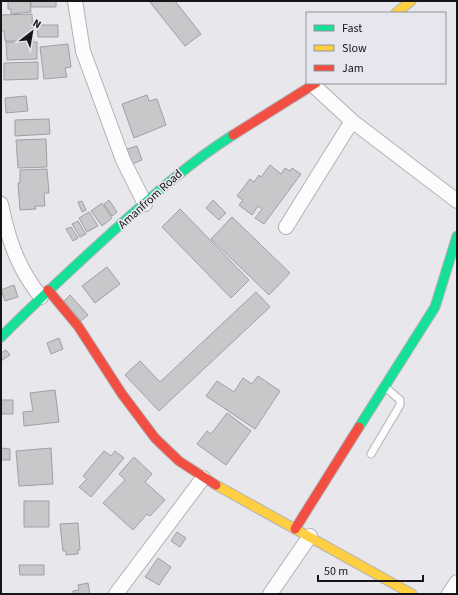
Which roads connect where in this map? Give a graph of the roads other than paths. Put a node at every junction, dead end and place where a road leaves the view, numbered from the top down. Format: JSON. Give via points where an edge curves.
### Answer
{"nodes":[{"id":1,"x":75,"y":1,"type":"edge"},
{"id":2,"x":411,"y":1,"type":"edge"},
{"id":3,"x":397,"y":12,"type":"edge"},
{"id":4,"x":314,"y":84,"type":"edge"},
{"id":5,"x":352,"y":121,"type":"junction"},
{"id":6,"x":457,"y":201,"type":"edge"},
{"id":7,"x":1,"y":204,"type":"edge"},
{"id":8,"x":145,"y":204,"type":"junction"},
{"id":9,"x":286,"y":227,"type":"dead end"},
{"id":10,"x":457,"y":236,"type":"edge"},
{"id":11,"x":44,"y":293,"type":"junction"},
{"id":12,"x":1,"y":337,"type":"edge"},
{"id":13,"x":385,"y":387,"type":"junction"},
{"id":14,"x":371,"y":454,"type":"dead end"},
{"id":15,"x":203,"y":478,"type":"junction"},
{"id":16,"x":295,"y":529,"type":"junction"},
{"id":17,"x":310,"y":536,"type":"junction"},
{"id":18,"x":457,"y":582,"type":"edge"},
{"id":19,"x":116,"y":594,"type":"edge"},
{"id":20,"x":270,"y":594,"type":"edge"},
{"id":21,"x":412,"y":594,"type":"edge"},
{"id":22,"x":449,"y":594,"type":"edge"}],
"edges":[{"from":1,"to":8,"type":"street","via":[[83,51],[123,160]]},
{"from":2,"to":3,"type":"street"},
{"from":4,"to":5,"type":"street"},
{"from":4,"to":8,"type":"street","name":"Amanfrom Road","via":[[209,150]]},
{"from":5,"to":6,"type":"street"},
{"from":5,"to":9,"type":"street"},
{"from":7,"to":11,"type":"street","via":[[7,234],[27,279]]},
{"from":8,"to":11,"type":"street","name":"Amanfrom Road"},
{"from":10,"to":13,"type":"street","via":[[435,307]]},
{"from":11,"to":12,"type":"street","name":"Amanfrom Road"},
{"from":11,"to":15,"type":"street","via":[[78,326],[122,394],[155,438],[179,461]]},
{"from":13,"to":14,"type":"lane","via":[[400,400],[400,405]]},
{"from":13,"to":16,"type":"street"},
{"from":15,"to":16,"type":"street"},
{"from":15,"to":19,"type":"street","via":[[157,543]]},
{"from":16,"to":17,"type":"street"},
{"from":17,"to":20,"type":"street"},
{"from":17,"to":21,"type":"street"},
{"from":18,"to":22,"type":"street"}]}
